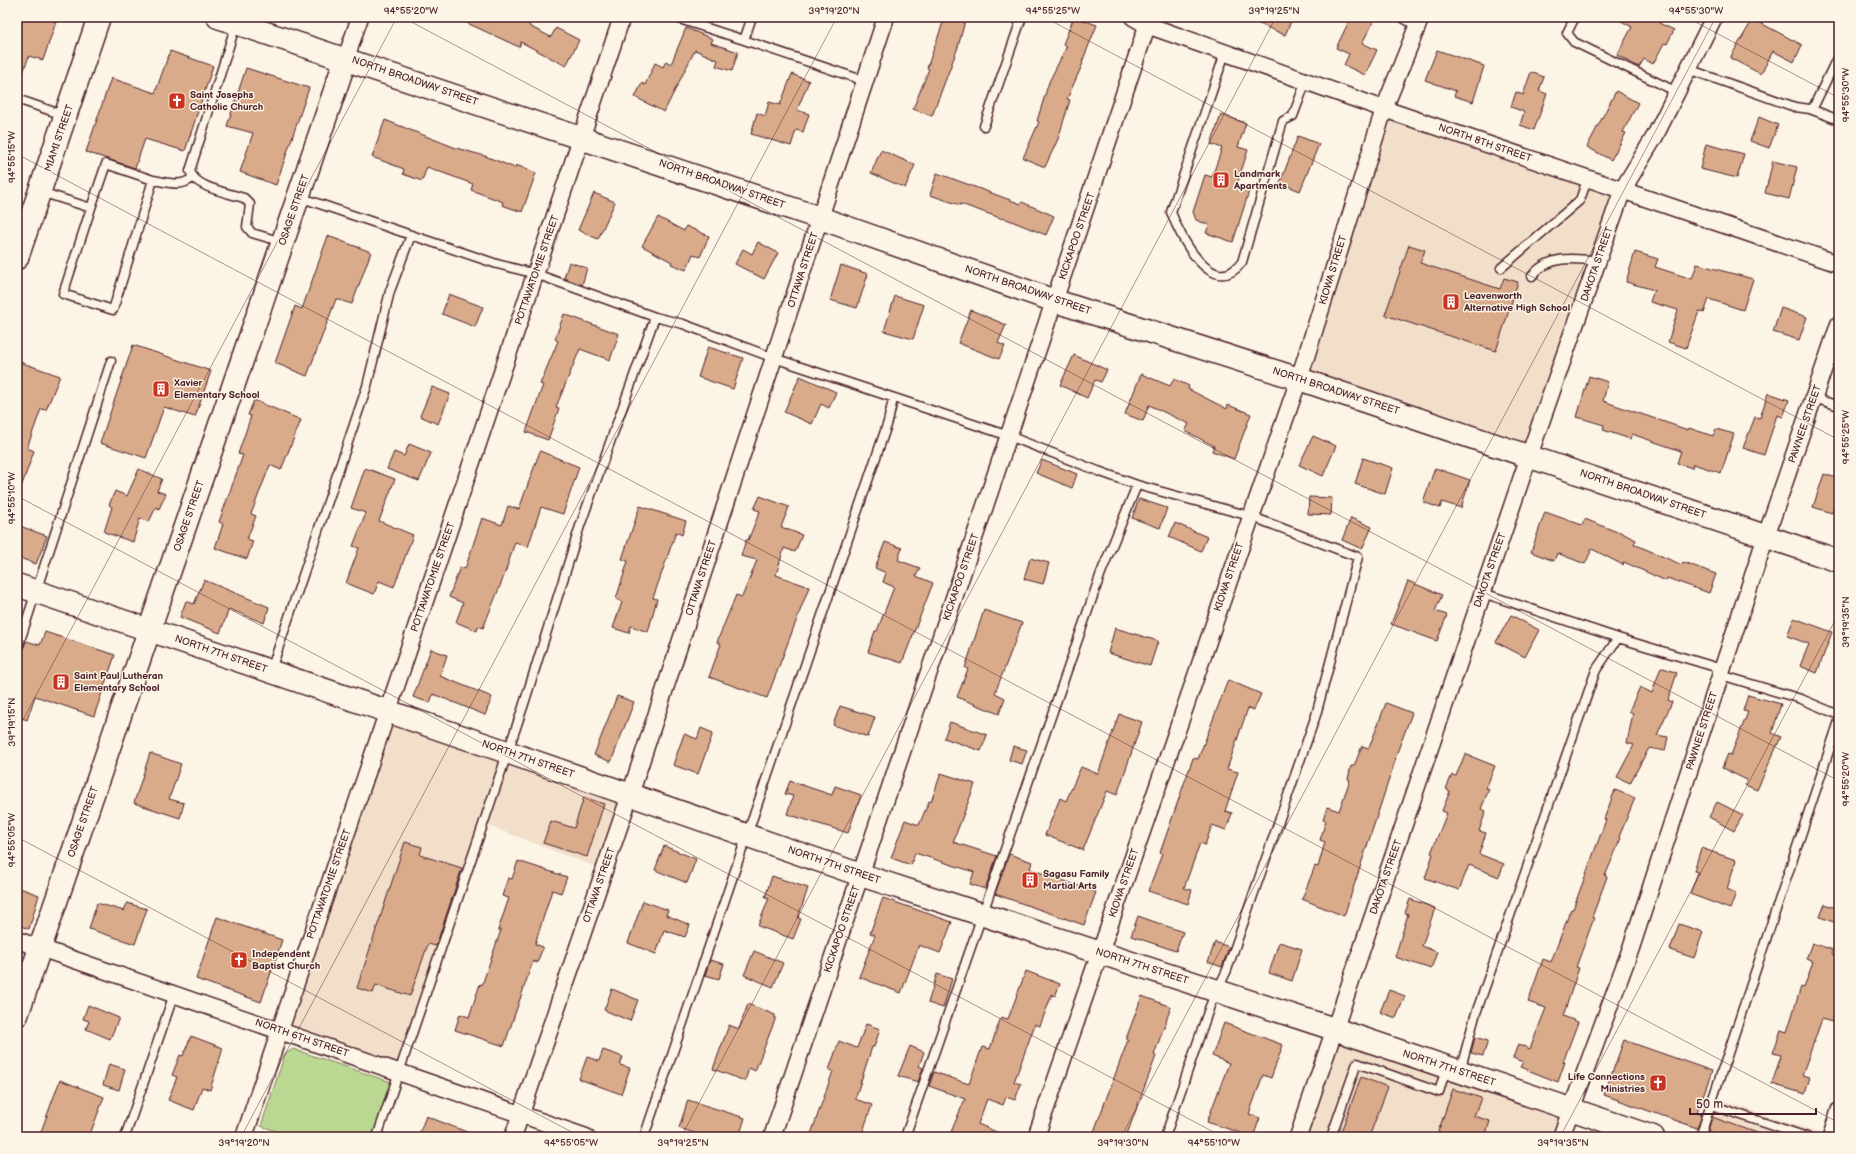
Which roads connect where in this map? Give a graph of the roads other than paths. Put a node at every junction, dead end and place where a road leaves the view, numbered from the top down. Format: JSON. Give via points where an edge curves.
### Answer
{"nodes":[{"id":1,"x":100,"y":17,"type":"edge"},
{"id":2,"x":360,"y":17,"type":"edge"},
{"id":3,"x":622,"y":17,"type":"edge"},
{"id":4,"x":673,"y":17,"type":"edge"},
{"id":5,"x":752,"y":17,"type":"edge"},
{"id":6,"x":886,"y":17,"type":"edge"},
{"id":7,"x":1022,"y":17,"type":"edge"},
{"id":8,"x":1133,"y":17,"type":"edge"},
{"id":9,"x":1401,"y":17,"type":"edge"},
{"id":10,"x":1575,"y":17,"type":"edge"},
{"id":11,"x":1714,"y":17,"type":"edge"},
{"id":12,"x":227,"y":20,"type":"edge"},
{"id":13,"x":1149,"y":21,"type":"edge"},
{"id":14,"x":1419,"y":21,"type":"edge"},
{"id":15,"x":744,"y":40,"type":"junction"},
{"id":16,"x":1225,"y":53,"type":"junction"},
{"id":17,"x":1839,"y":54,"type":"edge"},
{"id":18,"x":346,"y":58,"type":"junction"},
{"id":19,"x":1688,"y":70,"type":"junction"},
{"id":20,"x":865,"y":81,"type":"junction"},
{"id":21,"x":1306,"y":81,"type":"junction"},
{"id":22,"x":1677,"y":92,"type":"junction"},
{"id":23,"x":17,"y":99,"type":"edge"},
{"id":24,"x":1384,"y":109,"type":"junction"},
{"id":25,"x":1812,"y":110,"type":"junction"},
{"id":26,"x":66,"y":116,"type":"junction"},
{"id":27,"x":1839,"y":120,"type":"edge"},
{"id":28,"x":984,"y":126,"type":"dead end"},
{"id":29,"x":582,"y":138,"type":"junction"},
{"id":30,"x":1588,"y":177,"type":"junction"},
{"id":31,"x":192,"y":178,"type":"junction"},
{"id":32,"x":153,"y":180,"type":"junction"},
{"id":33,"x":1623,"y":189,"type":"junction"},
{"id":34,"x":40,"y":192,"type":"junction"},
{"id":35,"x":299,"y":196,"type":"junction"},
{"id":36,"x":91,"y":208,"type":"junction"},
{"id":37,"x":820,"y":218,"type":"junction"},
{"id":38,"x":411,"y":235,"type":"junction"},
{"id":39,"x":283,"y":242,"type":"junction"},
{"id":40,"x":17,"y":258,"type":"edge"},
{"id":41,"x":1598,"y":261,"type":"junction"},
{"id":42,"x":1839,"y":264,"type":"edge"},
{"id":43,"x":1501,"y":268,"type":"dead end"},
{"id":44,"x":536,"y":274,"type":"junction"},
{"id":45,"x":1532,"y":276,"type":"dead end"},
{"id":46,"x":1055,"y":300,"type":"junction"},
{"id":47,"x":655,"y":317,"type":"junction"},
{"id":48,"x":1839,"y":324,"type":"edge"},
{"id":49,"x":774,"y":358,"type":"junction"},
{"id":50,"x":111,"y":361,"type":"dead end"},
{"id":51,"x":1299,"y":379,"type":"junction"},
{"id":52,"x":1814,"y":398,"type":"junction"},
{"id":53,"x":893,"y":399,"type":"junction"},
{"id":54,"x":1839,"y":406,"type":"edge"},
{"id":55,"x":1009,"y":436,"type":"junction"},
{"id":56,"x":1529,"y":456,"type":"junction"},
{"id":57,"x":1137,"y":485,"type":"junction"},
{"id":58,"x":1250,"y":516,"type":"junction"},
{"id":59,"x":1766,"y":536,"type":"junction"},
{"id":60,"x":1839,"y":561,"type":"edge"},
{"id":61,"x":27,"y":589,"type":"edge"},
{"id":62,"x":1483,"y":593,"type":"junction"},
{"id":63,"x":150,"y":629,"type":"junction"},
{"id":64,"x":1618,"y":638,"type":"junction"},
{"id":65,"x":17,"y":650,"type":"edge"},
{"id":66,"x":271,"y":671,"type":"junction"},
{"id":67,"x":1721,"y":672,"type":"junction"},
{"id":68,"x":388,"y":711,"type":"junction"},
{"id":69,"x":1839,"y":715,"type":"edge"},
{"id":70,"x":1839,"y":721,"type":"edge"},
{"id":71,"x":507,"y":752,"type":"junction"},
{"id":72,"x":630,"y":795,"type":"junction"},
{"id":73,"x":747,"y":836,"type":"junction"},
{"id":74,"x":861,"y":875,"type":"junction"},
{"id":75,"x":984,"y":915,"type":"junction"},
{"id":76,"x":17,"y":940,"type":"edge"},
{"id":77,"x":39,"y":948,"type":"junction"},
{"id":78,"x":1100,"y":953,"type":"junction"},
{"id":79,"x":1217,"y":991,"type":"junction"},
{"id":80,"x":174,"y":994,"type":"junction"},
{"id":81,"x":17,"y":1015,"type":"edge"},
{"id":82,"x":1334,"y":1029,"type":"junction"},
{"id":83,"x":280,"y":1030,"type":"junction"},
{"id":84,"x":1453,"y":1069,"type":"junction"},
{"id":85,"x":399,"y":1072,"type":"junction"},
{"id":86,"x":1711,"y":1105,"type":"junction"},
{"id":87,"x":1570,"y":1108,"type":"junction"},
{"id":88,"x":1839,"y":1111,"type":"edge"},
{"id":89,"x":520,"y":1116,"type":"junction"},
{"id":90,"x":1606,"y":1128,"type":"edge"},
{"id":91,"x":125,"y":1137,"type":"edge"},
{"id":92,"x":244,"y":1137,"type":"edge"},
{"id":93,"x":378,"y":1137,"type":"edge"},
{"id":94,"x":513,"y":1137,"type":"edge"},
{"id":95,"x":586,"y":1137,"type":"edge"},
{"id":96,"x":644,"y":1137,"type":"edge"},
{"id":97,"x":772,"y":1137,"type":"edge"},
{"id":98,"x":905,"y":1137,"type":"edge"},
{"id":99,"x":1036,"y":1137,"type":"edge"},
{"id":100,"x":1165,"y":1137,"type":"edge"},
{"id":101,"x":1298,"y":1137,"type":"edge"},
{"id":102,"x":1331,"y":1137,"type":"edge"},
{"id":103,"x":1560,"y":1137,"type":"edge"},
{"id":104,"x":1653,"y":1137,"type":"edge"},
{"id":105,"x":1700,"y":1137,"type":"edge"},
{"id":106,"x":1807,"y":1137,"type":"edge"},
{"id":107,"x":1830,"y":1137,"type":"edge"}],
"edges":[{"from":1,"to":26,"type":"street","name":"MIAMI STREET"},
{"from":2,"to":18,"type":"street","name":"OSAGE STREET"},
{"from":3,"to":29,"type":"street","name":"POTTAWATOMIE STREET"},
{"from":4,"to":15,"type":"lane"},
{"from":5,"to":15,"type":"lane"},
{"from":6,"to":20,"type":"street","name":"OTTAWA STREET"},
{"from":7,"to":28,"type":"lane"},
{"from":8,"to":13,"type":"street","name":"NORTH 8TH STREET"},
{"from":9,"to":14,"type":"lane"},
{"from":10,"to":22,"type":"lane","via":[[1567,33],[1574,42]]},
{"from":11,"to":19,"type":"street","name":"DAKOTA STREET"},
{"from":12,"to":18,"type":"street","name":"NORTH BROADWAY STREET"},
{"from":12,"to":31,"type":"lane","via":[[190,171]]},
{"from":13,"to":16,"type":"street","name":"NORTH 8TH STREET"},
{"from":13,"to":46,"type":"street","name":"KICKAPOO STREET"},
{"from":14,"to":24,"type":"street","name":"KIOWA STREET"},
{"from":15,"to":20,"type":"lane"},
{"from":16,"to":21,"type":"street","name":"NORTH 8TH STREET"},
{"from":16,"to":21,"type":"lane","via":[[1170,212],[1175,225],[1200,265],[1211,272],[1221,275],[1235,271],[1242,262],[1283,121],[1293,116]]},
{"from":17,"to":25,"type":"lane"},
{"from":18,"to":29,"type":"street","name":"NORTH BROADWAY STREET"},
{"from":18,"to":35,"type":"street","name":"OSAGE STREET"},
{"from":19,"to":22,"type":"street","name":"DAKOTA STREET"},
{"from":19,"to":25,"type":"lane","via":[[1795,107]]},
{"from":20,"to":37,"type":"street","name":"OTTAWA STREET"},
{"from":21,"to":24,"type":"street","name":"NORTH 8TH STREET"},
{"from":22,"to":33,"type":"street","name":"DAKOTA STREET","via":[[1655,136]]},
{"from":23,"to":26,"type":"lane"},
{"from":24,"to":30,"type":"street","name":"NORTH 8TH STREET"},
{"from":24,"to":51,"type":"street","name":"KIOWA STREET"},
{"from":25,"to":27,"type":"lane"},
{"from":26,"to":34,"type":"street","name":"MIAMI STREET"},
{"from":29,"to":37,"type":"street","name":"NORTH BROADWAY STREET"},
{"from":29,"to":44,"type":"street","name":"POTTAWATOMIE STREET"},
{"from":30,"to":33,"type":"street","name":"NORTH 8TH STREET"},
{"from":30,"to":43,"type":"lane","via":[[1580,200]]},
{"from":31,"to":32,"type":"lane","via":[[187,183],[180,184]]},
{"from":31,"to":39,"type":"lane","via":[[200,184],[244,198],[250,204],[247,227],[252,233]]},
{"from":32,"to":36,"type":"lane","via":[[106,164]]},
{"from":32,"to":36,"type":"lane","via":[[113,310],[63,294]]},
{"from":33,"to":41,"type":"street","name":"DAKOTA STREET"},
{"from":33,"to":42,"type":"street","name":"NORTH 8TH STREET"},
{"from":34,"to":36,"type":"lane"},
{"from":34,"to":40,"type":"street","name":"MIAMI STREET"},
{"from":35,"to":38,"type":"lane"},
{"from":35,"to":39,"type":"street","name":"OSAGE STREET"},
{"from":37,"to":46,"type":"street","name":"NORTH BROADWAY STREET"},
{"from":37,"to":49,"type":"street","name":"OTTAWA STREET"},
{"from":38,"to":44,"type":"lane","via":[[497,264]]},
{"from":38,"to":66,"type":"lane","via":[[390,291],[367,386]]},
{"from":39,"to":63,"type":"street","name":"OSAGE STREET"},
{"from":41,"to":45,"type":"lane","via":[[1573,258],[1551,261],[1538,268]]},
{"from":41,"to":56,"type":"street","name":"DAKOTA STREET"},
{"from":44,"to":47,"type":"lane"},
{"from":44,"to":68,"type":"street","name":"POTTAWATOMIE STREET"},
{"from":46,"to":51,"type":"street","name":"NORTH BROADWAY STREET"},
{"from":46,"to":55,"type":"street","name":"KICKAPOO STREET"},
{"from":47,"to":49,"type":"lane","via":[[683,324]]},
{"from":47,"to":71,"type":"lane","via":[[580,526]]},
{"from":48,"to":52,"type":"street","name":"PAWNEE STREET"},
{"from":49,"to":53,"type":"lane","via":[[863,386]]},
{"from":49,"to":72,"type":"street","name":"OTTAWA STREET"},
{"from":50,"to":61,"type":"lane"},
{"from":51,"to":56,"type":"street","name":"NORTH BROADWAY STREET"},
{"from":51,"to":58,"type":"street","name":"KIOWA STREET"},
{"from":52,"to":54,"type":"lane"},
{"from":52,"to":59,"type":"street","name":"PAWNEE STREET"},
{"from":53,"to":55,"type":"lane"},
{"from":53,"to":73,"type":"lane","via":[[888,422]]},
{"from":55,"to":57,"type":"lane"},
{"from":55,"to":74,"type":"street","name":"KICKAPOO STREET"},
{"from":56,"to":59,"type":"street","name":"NORTH BROADWAY STREET"},
{"from":56,"to":62,"type":"street","name":"DAKOTA STREET"},
{"from":57,"to":58,"type":"lane"},
{"from":57,"to":75,"type":"lane","via":[[1101,573],[1004,849]]},
{"from":58,"to":78,"type":"street","name":"KIOWA STREET"},
{"from":58,"to":79,"type":"lane","via":[[1358,557],[1316,715],[1230,963]]},
{"from":59,"to":60,"type":"street","name":"NORTH BROADWAY STREET"},
{"from":59,"to":67,"type":"street","name":"PAWNEE STREET"},
{"from":61,"to":63,"type":"street","name":"NORTH 7TH STREET"},
{"from":61,"to":65,"type":"lane"},
{"from":62,"to":64,"type":"lane"},
{"from":62,"to":82,"type":"street","name":"DAKOTA STREET"},
{"from":63,"to":66,"type":"street","name":"NORTH 7TH STREET"},
{"from":63,"to":77,"type":"street","name":"OSAGE STREET"},
{"from":64,"to":67,"type":"lane"},
{"from":64,"to":84,"type":"lane","via":[[1596,670],[1590,685],[1478,1009]]},
{"from":66,"to":68,"type":"street","name":"NORTH 7TH STREET"},
{"from":67,"to":69,"type":"lane","via":[[1801,699]]},
{"from":67,"to":87,"type":"street","name":"PAWNEE STREET","via":[[1631,948]]},
{"from":68,"to":71,"type":"street","name":"NORTH 7TH STREET"},
{"from":68,"to":83,"type":"street","name":"POTTAWATOMIE STREET"},
{"from":70,"to":86,"type":"lane"},
{"from":71,"to":72,"type":"street","name":"NORTH 7TH STREET"},
{"from":71,"to":85,"type":"lane"},
{"from":72,"to":73,"type":"street","name":"NORTH 7TH STREET"},
{"from":72,"to":89,"type":"street","name":"OTTAWA STREET"},
{"from":73,"to":74,"type":"street","name":"NORTH 7TH STREET"},
{"from":73,"to":96,"type":"lane"},
{"from":74,"to":75,"type":"street","name":"NORTH 7TH STREET"},
{"from":74,"to":97,"type":"street","name":"KICKAPOO STREET"},
{"from":75,"to":78,"type":"street","name":"NORTH 7TH STREET"},
{"from":75,"to":98,"type":"lane"},
{"from":76,"to":77,"type":"street","name":"NORTH 6TH STREET"},
{"from":77,"to":80,"type":"street","name":"NORTH 6TH STREET"},
{"from":77,"to":81,"type":"street","name":"OSAGE STREET"},
{"from":78,"to":79,"type":"street","name":"NORTH 7TH STREET"},
{"from":78,"to":99,"type":"street","name":"KIOWA STREET"},
{"from":79,"to":82,"type":"street","name":"NORTH 7TH STREET"},
{"from":79,"to":100,"type":"lane"},
{"from":80,"to":83,"type":"street","name":"NORTH 6TH STREET"},
{"from":80,"to":91,"type":"lane"},
{"from":82,"to":84,"type":"street","name":"NORTH 7TH STREET"},
{"from":82,"to":101,"type":"street","name":"DAKOTA STREET"},
{"from":83,"to":85,"type":"street","name":"NORTH 6TH STREET"},
{"from":83,"to":92,"type":"street","name":"POTTAWATOMIE STREET"},
{"from":84,"to":87,"type":"street","name":"NORTH 7TH STREET"},
{"from":84,"to":102,"type":"lane","via":[[1438,1092],[1357,1063]]},
{"from":85,"to":89,"type":"street","name":"NORTH 6TH STREET"},
{"from":85,"to":93,"type":"lane"},
{"from":86,"to":105,"type":"lane"},
{"from":86,"to":106,"type":"lane"},
{"from":87,"to":90,"type":"street","name":"NORTH 7TH STREET"},
{"from":87,"to":103,"type":"street","name":"PAWNEE STREET"},
{"from":88,"to":107,"type":"street"},
{"from":89,"to":94,"type":"street","name":"OTTAWA STREET"},
{"from":89,"to":95,"type":"street","name":"NORTH 6TH STREET"},
{"from":90,"to":104,"type":"street","name":"NORTH 7TH STREET"}]}
